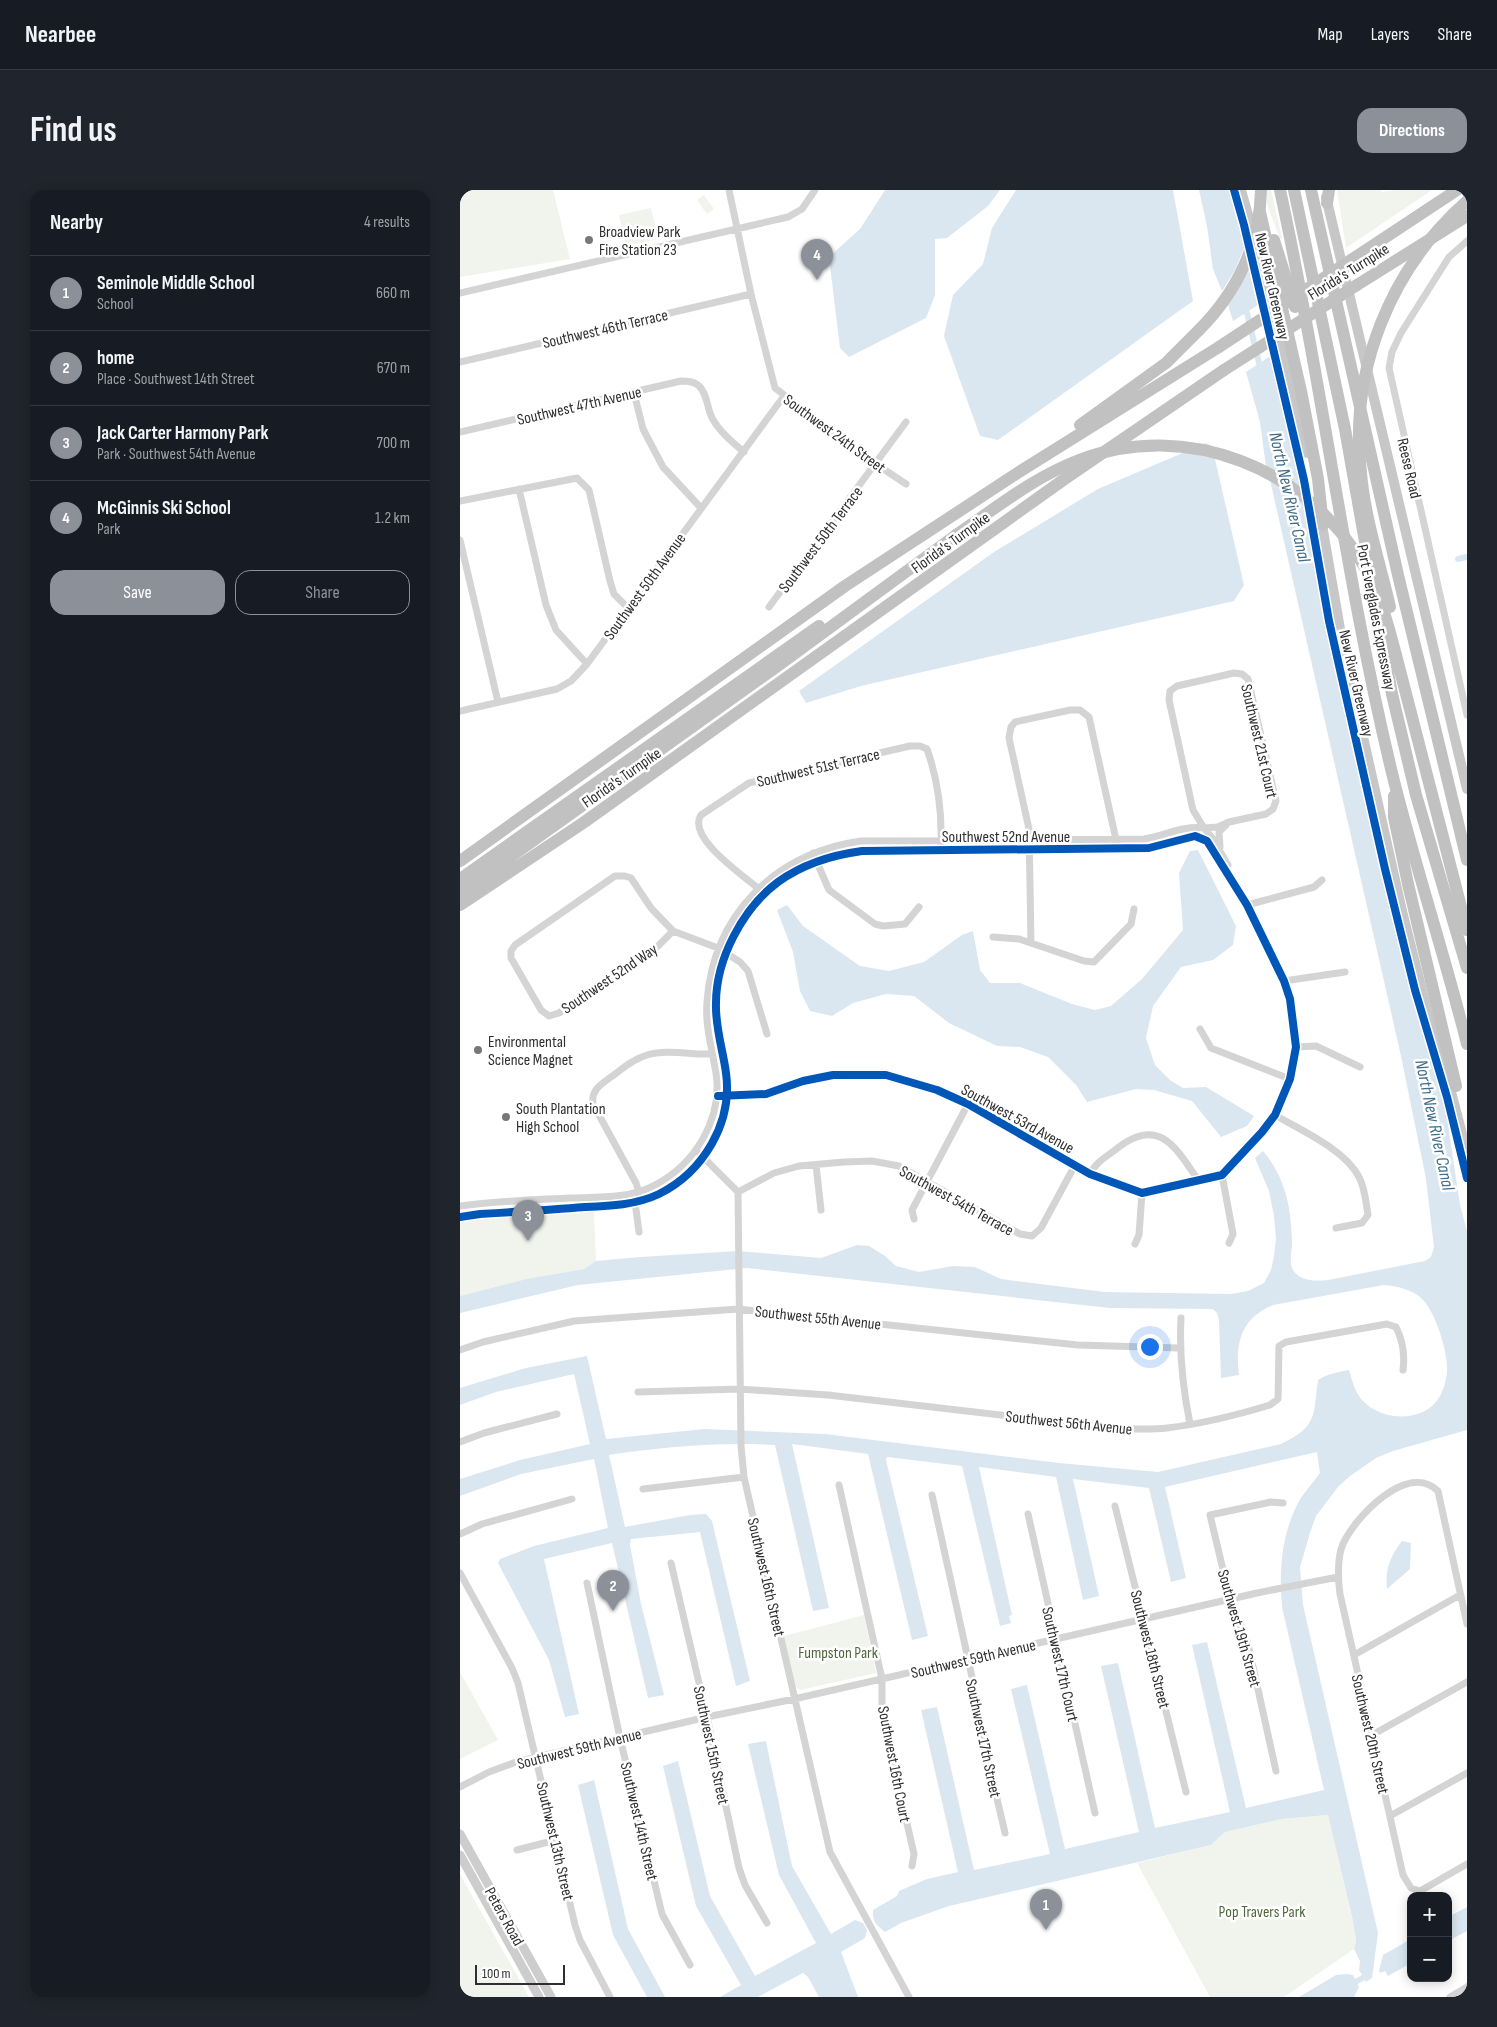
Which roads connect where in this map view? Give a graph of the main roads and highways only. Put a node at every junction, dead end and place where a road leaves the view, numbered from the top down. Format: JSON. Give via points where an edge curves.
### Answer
{"nodes":[{"id":1,"x":1241,"y":190,"type":"edge"},
{"id":2,"x":1255,"y":190,"type":"edge"},
{"id":3,"x":1261,"y":190,"type":"edge"},
{"id":4,"x":1280,"y":190,"type":"edge"},
{"id":5,"x":1294,"y":190,"type":"edge"},
{"id":6,"x":1311,"y":190,"type":"edge"},
{"id":7,"x":1457,"y":190,"type":"edge"},
{"id":8,"x":1327,"y":194,"type":"edge"},
{"id":9,"x":1467,"y":201,"type":"edge"},
{"id":10,"x":1260,"y":208,"type":"junction"},
{"id":11,"x":1467,"y":216,"type":"edge"},
{"id":12,"x":1320,"y":397,"type":"junction"},
{"id":13,"x":1019,"y":472,"type":"junction"},
{"id":14,"x":1322,"y":526,"type":"junction"},
{"id":15,"x":956,"y":535,"type":"junction"},
{"id":16,"x":1398,"y":654,"type":"junction"},
{"id":17,"x":1394,"y":781,"type":"junction"},
{"id":18,"x":1467,"y":789,"type":"edge"},
{"id":19,"x":1467,"y":860,"type":"edge"},
{"id":20,"x":460,"y":861,"type":"edge"},
{"id":21,"x":460,"y":879,"type":"edge"},
{"id":22,"x":460,"y":893,"type":"edge"},
{"id":23,"x":460,"y":905,"type":"edge"},
{"id":24,"x":1467,"y":930,"type":"edge"},
{"id":25,"x":1467,"y":968,"type":"edge"},
{"id":26,"x":1423,"y":994,"type":"junction"},
{"id":27,"x":1467,"y":1044,"type":"edge"},
{"id":28,"x":1456,"y":1086,"type":"junction"},
{"id":29,"x":1467,"y":1127,"type":"edge"},
{"id":30,"x":1467,"y":1152,"type":"edge"},
{"id":31,"x":460,"y":1834,"type":"edge"},
{"id":32,"x":460,"y":1855,"type":"edge"},
{"id":33,"x":539,"y":1997,"type":"edge"},
{"id":34,"x":551,"y":1997,"type":"edge"}],
"edges":[{"from":1,"to":14,"type":"main road","via":[[1285,356]]},
{"from":2,"to":10,"type":"highway"},
{"from":3,"to":13,"type":"highway","bridge":true,"via":[[1257,229],[1247,260],[1219,308],[1166,363]]},
{"from":4,"to":12,"type":"highway","name":"Port Everglades Expressway"},
{"from":5,"to":25,"type":"highway","via":[[1345,429],[1394,704],[1416,795]]},
{"from":6,"to":19,"type":"highway","name":"Port Everglades Expressway"},
{"from":7,"to":13,"type":"highway","name":"Florida's Turnpike","bridge":true,"via":[[1219,347]]},
{"from":8,"to":18,"type":"main road"},
{"from":9,"to":16,"type":"highway","bridge":true,"via":[[1427,243],[1399,284],[1372,348],[1361,396],[1361,475]]},
{"from":10,"to":12,"type":"highway","via":[[1282,262]]},
{"from":10,"to":14,"type":"highway","via":[[1301,391],[1318,479]]},
{"from":11,"to":23,"type":"highway","name":"Florida's Turnpike","bridge":true,"via":[[1224,370],[1066,478],[583,823]]},
{"from":12,"to":17,"type":"highway","name":"Port Everglades Expressway","via":[[1353,588]]},
{"from":13,"to":20,"type":"highway","name":"Florida's Turnpike","via":[[845,586]]},
{"from":14,"to":26,"type":"main road","via":[[1344,652]]},
{"from":15,"to":16,"type":"highway","bridge":true,"via":[[1028,486],[1081,459],[1112,450],[1165,445],[1209,451],[1248,463],[1283,481],[1331,520],[1353,548],[1373,583]]},
{"from":15,"to":21,"type":"highway","via":[[777,654]]},
{"from":15,"to":22,"type":"highway"},
{"from":16,"to":24,"type":"highway"},
{"from":17,"to":27,"type":"highway","name":"Port Everglades Expressway"},
{"from":17,"to":28,"type":"highway","via":[[1396,827]]},
{"from":26,"to":28,"type":"main road"},
{"from":26,"to":30,"type":"main road"},
{"from":28,"to":29,"type":"main road"},
{"from":31,"to":34,"type":"main road","name":"Peters Road"},
{"from":32,"to":33,"type":"main road","name":"Peters Road"}]}
